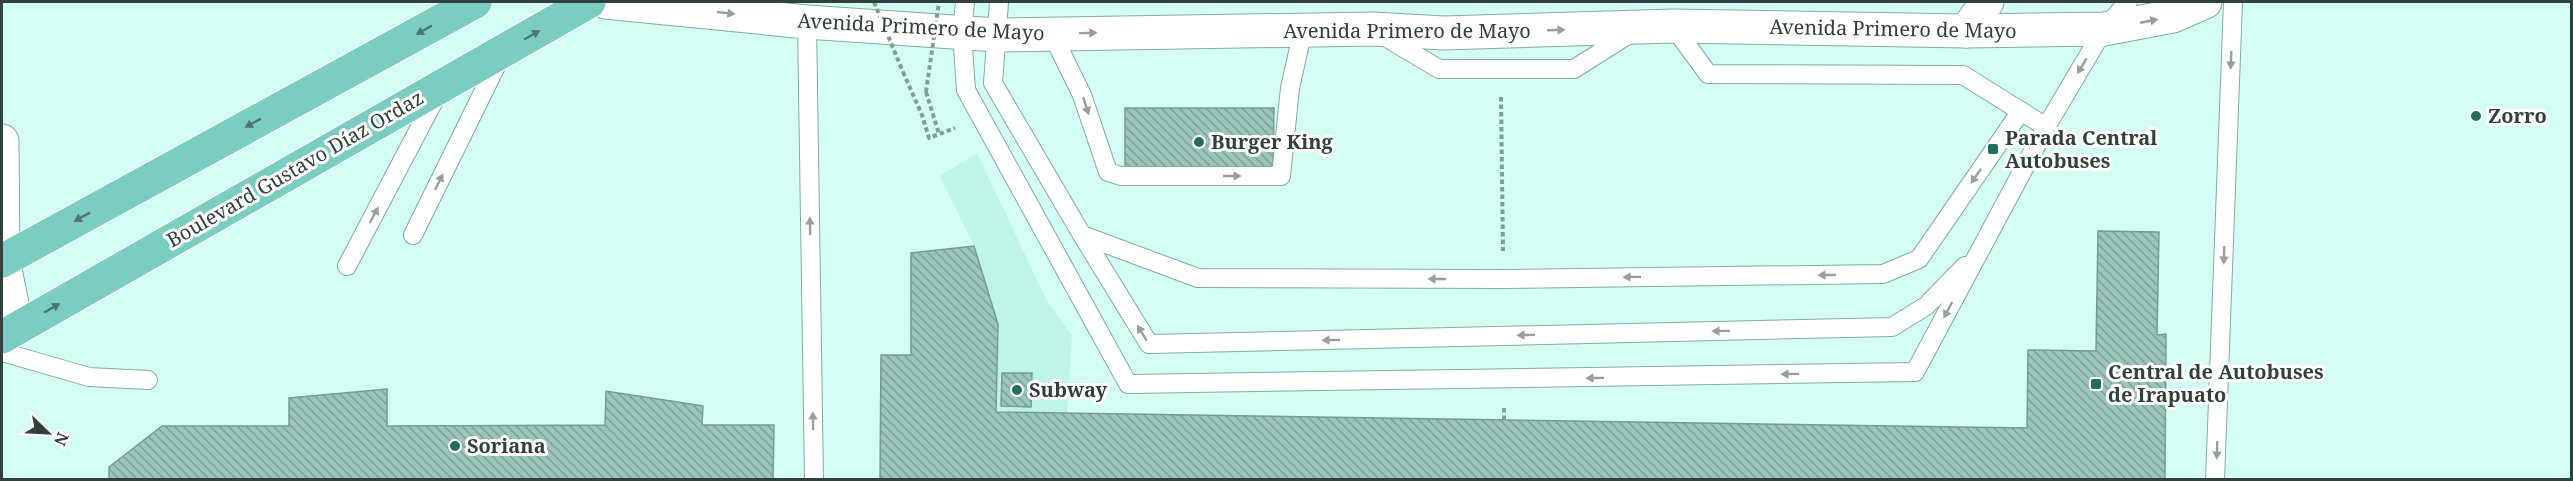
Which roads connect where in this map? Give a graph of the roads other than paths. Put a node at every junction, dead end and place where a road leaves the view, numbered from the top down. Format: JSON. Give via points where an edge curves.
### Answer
{"nodes":[{"id":1,"x":475,"y":2,"type":"edge"},
{"id":2,"x":589,"y":2,"type":"edge"},
{"id":3,"x":605,"y":2,"type":"edge"},
{"id":4,"x":999,"y":2,"type":"edge"},
{"id":5,"x":1987,"y":2,"type":"edge"},
{"id":6,"x":2128,"y":2,"type":"edge"},
{"id":7,"x":2205,"y":2,"type":"edge"},
{"id":8,"x":2233,"y":2,"type":"edge"},
{"id":9,"x":964,"y":17,"type":"edge"},
{"id":10,"x":807,"y":21,"type":"junction"},
{"id":11,"x":1673,"y":26,"type":"junction"},
{"id":12,"x":1640,"y":28,"type":"junction"},
{"id":13,"x":1373,"y":29,"type":"junction"},
{"id":14,"x":2104,"y":29,"type":"junction"},
{"id":15,"x":1303,"y":30,"type":"junction"},
{"id":16,"x":1965,"y":31,"type":"junction"},
{"id":17,"x":997,"y":34,"type":"junction"},
{"id":18,"x":1052,"y":34,"type":"junction"},
{"id":19,"x":503,"y":51,"type":"junction"},
{"id":20,"x":441,"y":87,"type":"junction"},
{"id":21,"x":2021,"y":111,"type":"junction"},
{"id":22,"x":2046,"y":127,"type":"junction"},
{"id":23,"x":2,"y":141,"type":"edge"},
{"id":24,"x":413,"y":235,"type":"dead end"},
{"id":25,"x":1082,"y":235,"type":"junction"},
{"id":26,"x":1981,"y":249,"type":"junction"},
{"id":27,"x":2,"y":260,"type":"edge"},
{"id":28,"x":346,"y":266,"type":"dead end"},
{"id":29,"x":7,"y":339,"type":"edge"},
{"id":30,"x":148,"y":381,"type":"dead end"},
{"id":31,"x":814,"y":480,"type":"edge"},
{"id":32,"x":2216,"y":480,"type":"edge"}],
"edges":[{"from":1,"to":27,"type":"main road","one_way":true},
{"from":19,"to":2,"type":"main road","name":"Boulevard Gustavo Díaz Ordaz","one_way":true},
{"from":3,"to":10,"type":"street","name":"Avenida Primero de Mayo","one_way":true},
{"from":4,"to":17,"type":"lane"},
{"from":5,"to":16,"type":"street"},
{"from":6,"to":14,"type":"lane"},
{"from":14,"to":7,"type":"street","name":"Avenida Primero de Mayo","one_way":true,"via":[[2173,16]]},
{"from":8,"to":32,"type":"lane","one_way":true},
{"from":9,"to":10,"type":"street","name":"Avenida Primero de Mayo"},
{"from":9,"to":17,"type":"street","name":"Avenida Primero de Mayo"},
{"from":26,"to":9,"type":"lane","one_way":true,"via":[[1916,372],[1128,384],[966,90]]},
{"from":31,"to":10,"type":"lane","one_way":true},
{"from":11,"to":12,"type":"street","name":"Avenida Primero de Mayo"},
{"from":11,"to":16,"type":"street","name":"Avenida Primero de Mayo"},
{"from":11,"to":21,"type":"lane","via":[[1708,74],[1963,75]]},
{"from":13,"to":12,"type":"street","name":"Avenida Primero de Mayo","one_way":true,"via":[[1444,33]]},
{"from":12,"to":13,"type":"lane","via":[[1574,69],[1439,69]]},
{"from":13,"to":15,"type":"street","name":"Avenida Primero de Mayo"},
{"from":14,"to":16,"type":"street","name":"Avenida Primero de Mayo"},
{"from":14,"to":22,"type":"lane","one_way":true},
{"from":18,"to":15,"type":"street","name":"Avenida Primero de Mayo","one_way":true},
{"from":18,"to":15,"type":"lane","one_way":true,"via":[[1082,95],[1108,172],[1121,176],[1281,176],[1290,88]]},
{"from":17,"to":18,"type":"street","name":"Avenida Primero de Mayo"},
{"from":17,"to":25,"type":"lane","via":[[993,83]]},
{"from":19,"to":20,"type":"main road","name":"Boulevard Gustavo Díaz Ordaz"},
{"from":24,"to":19,"type":"lane","one_way":true},
{"from":28,"to":20,"type":"lane","one_way":true},
{"from":29,"to":20,"type":"main road","name":"Boulevard Gustavo Díaz Ordaz","one_way":true},
{"from":21,"to":22,"type":"lane"},
{"from":21,"to":25,"type":"lane","one_way":true,"via":[[1919,259],[1883,274],[1198,278]]},
{"from":22,"to":26,"type":"lane"},
{"from":23,"to":27,"type":"street"},
{"from":26,"to":25,"type":"lane","one_way":true,"via":[[1926,306],[1892,327],[1149,344]]},
{"from":27,"to":29,"type":"street"},
{"from":29,"to":30,"type":"lane","via":[[89,377]]}]}
